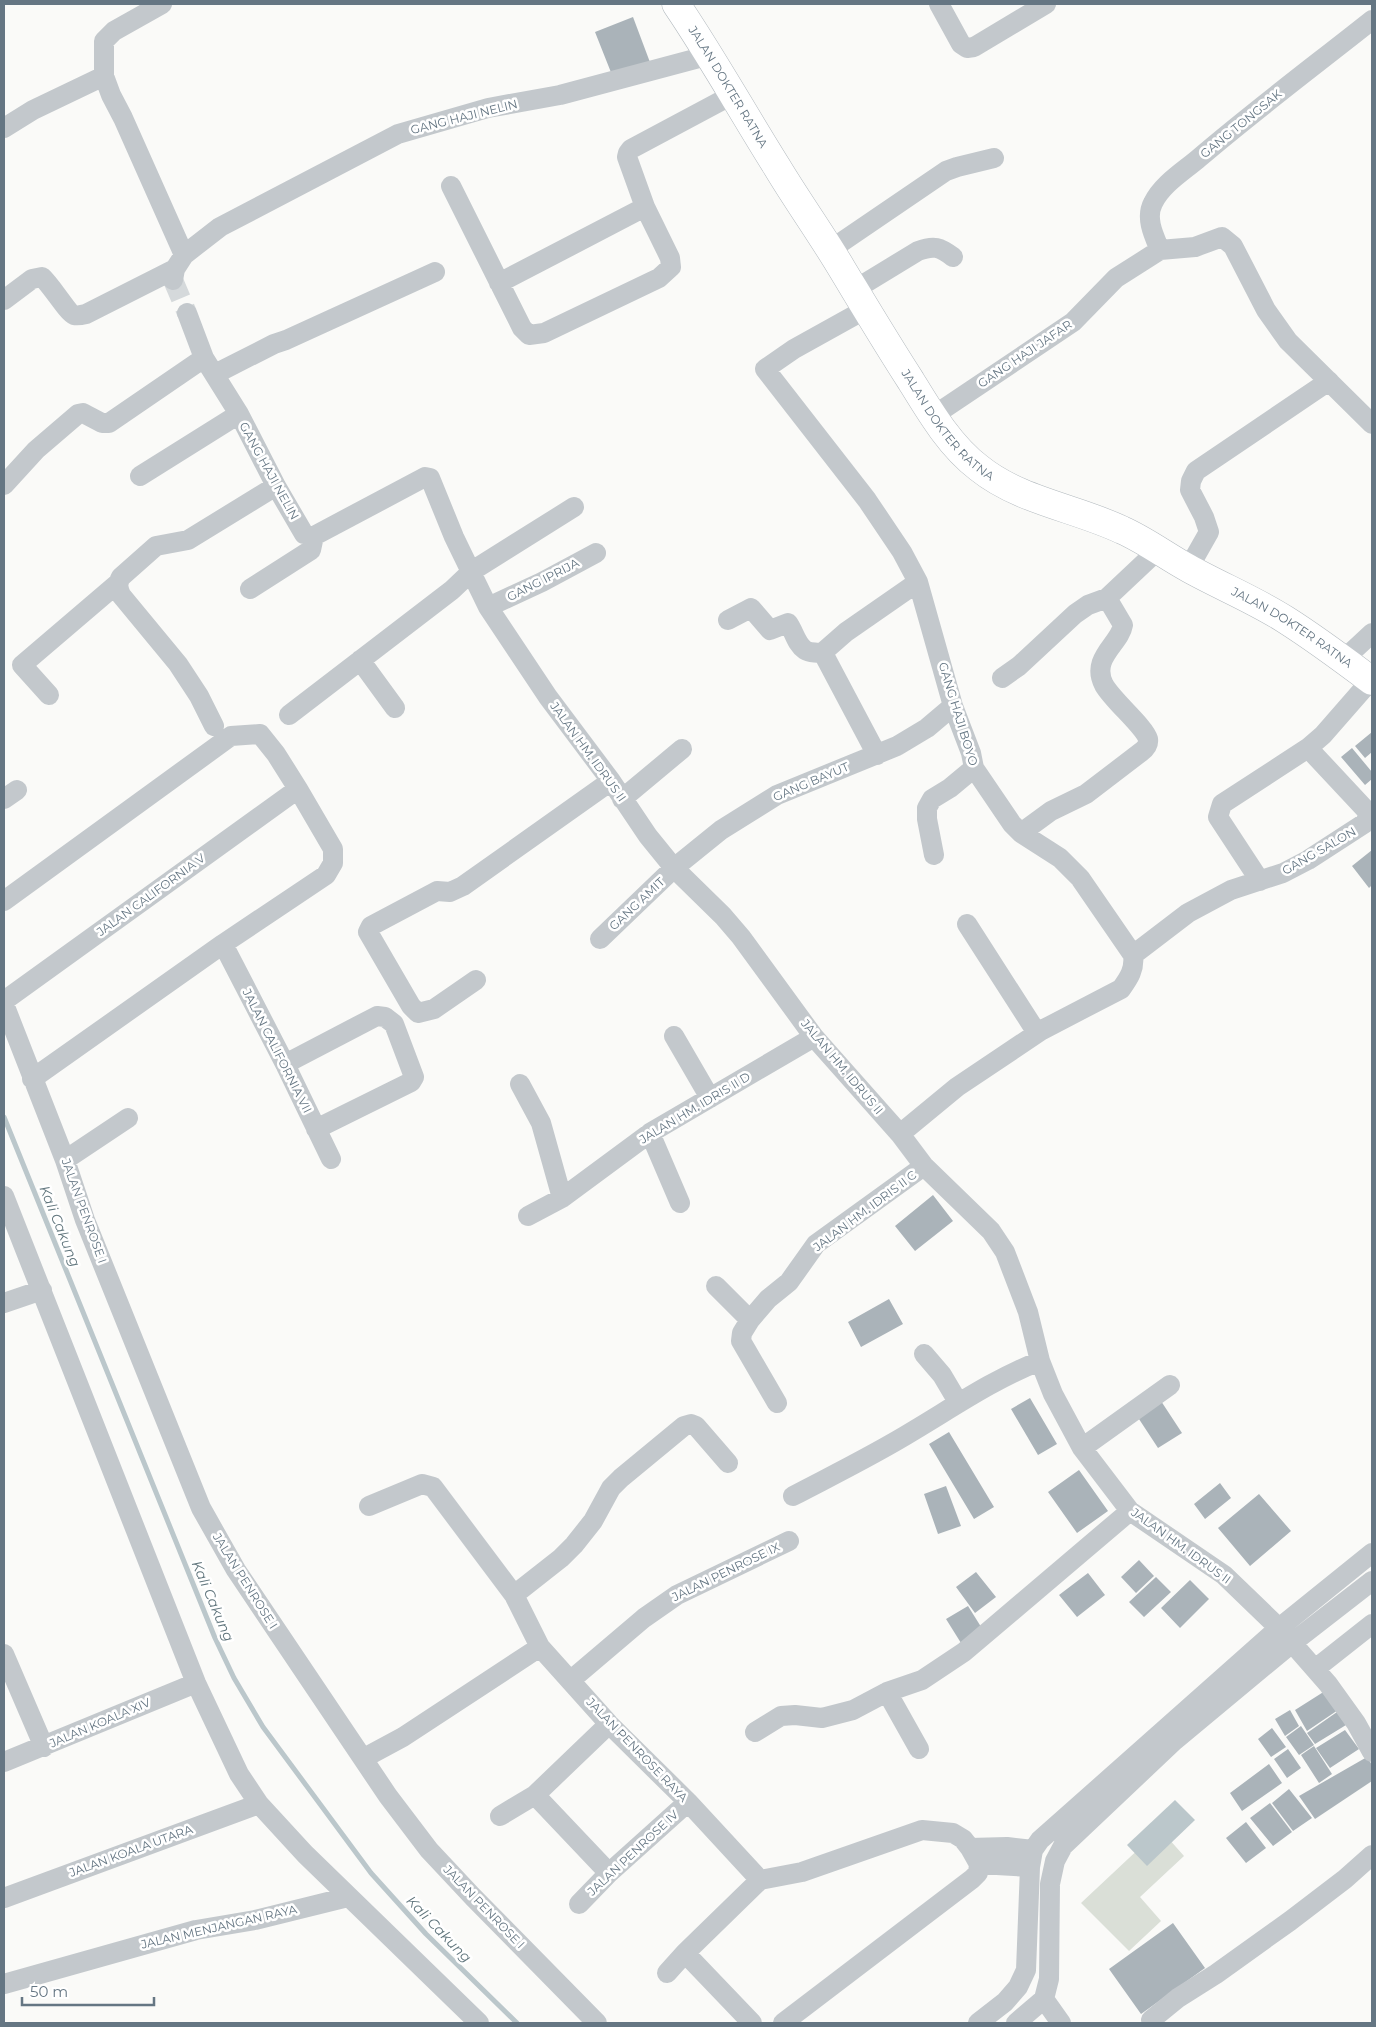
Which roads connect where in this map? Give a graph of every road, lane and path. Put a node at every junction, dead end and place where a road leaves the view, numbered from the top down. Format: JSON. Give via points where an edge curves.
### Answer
{"nodes":[{"id":1,"x":162,"y":4,"type":"edge"},
{"id":2,"x":676,"y":4,"type":"edge"},
{"id":3,"x":939,"y":4,"type":"edge"},
{"id":4,"x":1046,"y":4,"type":"edge"},
{"id":5,"x":1372,"y":20,"type":"edge"},
{"id":6,"x":710,"y":55,"type":"junction"},
{"id":7,"x":104,"y":76,"type":"junction"},
{"id":8,"x":734,"y":94,"type":"junction"},
{"id":9,"x":4,"y":128,"type":"edge"},
{"id":10,"x":994,"y":158,"type":"dead end"},
{"id":11,"x":451,"y":186,"type":"dead end"},
{"id":12,"x":645,"y":207,"type":"junction"},
{"id":13,"x":830,"y":250,"type":"junction"},
{"id":14,"x":1160,"y":250,"type":"junction"},
{"id":15,"x":953,"y":257,"type":"dead end"},
{"id":16,"x":177,"y":268,"type":"junction"},
{"id":17,"x":435,"y":272,"type":"dead end"},
{"id":18,"x":499,"y":283,"type":"junction"},
{"id":19,"x":4,"y":300,"type":"edge"},
{"id":20,"x":860,"y":300,"type":"junction"},
{"id":21,"x":187,"y":313,"type":"tunnel mouth"},
{"id":22,"x":209,"y":366,"type":"junction"},
{"id":23,"x":1329,"y":381,"type":"junction"},
{"id":24,"x":239,"y":414,"type":"junction"},
{"id":25,"x":933,"y":416,"type":"junction"},
{"id":26,"x":1372,"y":424,"type":"edge"},
{"id":27,"x":140,"y":476,"type":"dead end"},
{"id":28,"x":4,"y":485,"type":"edge"},
{"id":29,"x":276,"y":486,"type":"junction"},
{"id":30,"x":574,"y":507,"type":"dead end"},
{"id":31,"x":314,"y":536,"type":"junction"},
{"id":32,"x":1158,"y":550,"type":"junction"},
{"id":33,"x":596,"y":553,"type":"dead end"},
{"id":34,"x":1188,"y":569,"type":"junction"},
{"id":35,"x":472,"y":571,"type":"junction"},
{"id":36,"x":918,"y":582,"type":"junction"},
{"id":37,"x":118,"y":583,"type":"junction"},
{"id":38,"x":250,"y":589,"type":"dead end"},
{"id":39,"x":1107,"y":598,"type":"junction"},
{"id":40,"x":488,"y":607,"type":"junction"},
{"id":41,"x":728,"y":620,"type":"dead end"},
{"id":42,"x":1372,"y":633,"type":"edge"},
{"id":43,"x":822,"y":653,"type":"junction"},
{"id":44,"x":360,"y":660,"type":"junction"},
{"id":45,"x":1344,"y":660,"type":"junction"},
{"id":46,"x":1002,"y":678,"type":"dead end"},
{"id":47,"x":1372,"y":681,"type":"edge"},
{"id":48,"x":49,"y":695,"type":"dead end"},
{"id":49,"x":953,"y":706,"type":"junction"},
{"id":50,"x":395,"y":708,"type":"dead end"},
{"id":51,"x":289,"y":715,"type":"dead end"},
{"id":52,"x":214,"y":726,"type":"dead end"},
{"id":53,"x":1308,"y":748,"type":"junction"},
{"id":54,"x":682,"y":749,"type":"dead end"},
{"id":55,"x":876,"y":755,"type":"junction"},
{"id":56,"x":974,"y":768,"type":"junction"},
{"id":57,"x":611,"y":781,"type":"junction"},
{"id":58,"x":298,"y":790,"type":"junction"},
{"id":59,"x":622,"y":799,"type":"junction"},
{"id":60,"x":1021,"y":833,"type":"junction"},
{"id":61,"x":934,"y":855,"type":"dead end"},
{"id":62,"x":674,"y":868,"type":"junction"},
{"id":63,"x":1260,"y":881,"type":"junction"},
{"id":64,"x":4,"y":901,"type":"edge"},
{"id":65,"x":967,"y":924,"type":"dead end"},
{"id":66,"x":600,"y":939,"type":"dead end"},
{"id":67,"x":223,"y":944,"type":"junction"},
{"id":68,"x":1133,"y":955,"type":"junction"},
{"id":69,"x":476,"y":980,"type":"dead end"},
{"id":70,"x":4,"y":1003,"type":"edge"},
{"id":71,"x":1038,"y":1033,"type":"junction"},
{"id":72,"x":674,"y":1036,"type":"dead end"},
{"id":73,"x":814,"y":1037,"type":"junction"},
{"id":74,"x":286,"y":1064,"type":"junction"},
{"id":75,"x":32,"y":1079,"type":"junction"},
{"id":76,"x":520,"y":1084,"type":"dead end"},
{"id":77,"x":710,"y":1098,"type":"junction"},
{"id":78,"x":128,"y":1118,"type":"dead end"},
{"id":79,"x":316,"y":1129,"type":"junction"},
{"id":80,"x":650,"y":1133,"type":"junction"},
{"id":81,"x":900,"y":1134,"type":"junction"},
{"id":82,"x":331,"y":1159,"type":"dead end"},
{"id":83,"x":65,"y":1160,"type":"junction"},
{"id":84,"x":924,"y":1166,"type":"junction"},
{"id":85,"x":4,"y":1196,"type":"edge"},
{"id":86,"x":562,"y":1198,"type":"junction"},
{"id":87,"x":680,"y":1203,"type":"dead end"},
{"id":88,"x":528,"y":1216,"type":"dead end"},
{"id":89,"x":716,"y":1286,"type":"dead end"},
{"id":90,"x":42,"y":1290,"type":"junction"},
{"id":91,"x":4,"y":1304,"type":"edge"},
{"id":92,"x":750,"y":1320,"type":"junction"},
{"id":93,"x":924,"y":1354,"type":"dead end"},
{"id":94,"x":1040,"y":1361,"type":"junction"},
{"id":95,"x":1170,"y":1385,"type":"dead end"},
{"id":96,"x":958,"y":1402,"type":"junction"},
{"id":97,"x":776,"y":1403,"type":"dead end"},
{"id":98,"x":1082,"y":1448,"type":"junction"},
{"id":99,"x":728,"y":1463,"type":"dead end"},
{"id":100,"x":793,"y":1496,"type":"dead end"},
{"id":101,"x":370,"y":1506,"type":"dead end"},
{"id":102,"x":1130,"y":1511,"type":"junction"},
{"id":103,"x":789,"y":1541,"type":"dead end"},
{"id":104,"x":1372,"y":1553,"type":"edge"},
{"id":105,"x":1372,"y":1581,"type":"edge"},
{"id":106,"x":514,"y":1595,"type":"junction"},
{"id":107,"x":1372,"y":1624,"type":"edge"},
{"id":108,"x":1279,"y":1628,"type":"junction"},
{"id":109,"x":1292,"y":1643,"type":"junction"},
{"id":110,"x":540,"y":1647,"type":"junction"},
{"id":111,"x":4,"y":1654,"type":"edge"},
{"id":112,"x":1315,"y":1669,"type":"junction"},
{"id":113,"x":571,"y":1680,"type":"junction"},
{"id":114,"x":196,"y":1683,"type":"junction"},
{"id":115,"x":887,"y":1692,"type":"junction"},
{"id":116,"x":609,"y":1724,"type":"junction"},
{"id":117,"x":755,"y":1732,"type":"dead end"},
{"id":118,"x":44,"y":1747,"type":"junction"},
{"id":119,"x":919,"y":1748,"type":"dead end"},
{"id":120,"x":1372,"y":1752,"type":"edge"},
{"id":121,"x":364,"y":1758,"type":"junction"},
{"id":122,"x":4,"y":1762,"type":"edge"},
{"id":123,"x":535,"y":1795,"type":"junction"},
{"id":124,"x":688,"y":1802,"type":"junction"},
{"id":125,"x":259,"y":1804,"type":"junction"},
{"id":126,"x":500,"y":1816,"type":"dead end"},
{"id":127,"x":1372,"y":1855,"type":"edge"},
{"id":128,"x":975,"y":1856,"type":"junction"},
{"id":129,"x":1031,"y":1859,"type":"junction"},
{"id":130,"x":610,"y":1873,"type":"junction"},
{"id":131,"x":760,"y":1880,"type":"junction"},
{"id":132,"x":348,"y":1897,"type":"junction"},
{"id":133,"x":4,"y":1898,"type":"edge"},
{"id":134,"x":579,"y":1904,"type":"dead end"},
{"id":135,"x":685,"y":1953,"type":"junction"},
{"id":136,"x":667,"y":1973,"type":"dead end"},
{"id":137,"x":4,"y":1984,"type":"edge"},
{"id":138,"x":1044,"y":1998,"type":"junction"},
{"id":139,"x":479,"y":2023,"type":"edge"},
{"id":140,"x":597,"y":2023,"type":"edge"},
{"id":141,"x":752,"y":2023,"type":"edge"},
{"id":142,"x":783,"y":2023,"type":"edge"},
{"id":143,"x":978,"y":2023,"type":"edge"},
{"id":144,"x":1016,"y":2023,"type":"edge"},
{"id":145,"x":1061,"y":2023,"type":"edge"},
{"id":146,"x":1152,"y":2023,"type":"edge"}],
"edges":[{"from":1,"to":7,"type":"street","via":[[114,31],[104,41]]},
{"from":2,"to":6,"type":"street","name":"JALAN DOKTER RATNA"},
{"from":3,"to":4,"type":"street","via":[[961,44],[967,48],[974,48]]},
{"from":5,"to":14,"type":"street","name":"GANG TONGSAK","via":[[1241,122],[1163,189],[1150,214]]},
{"from":6,"to":8,"type":"street","name":"JALAN DOKTER RATNA"},
{"from":6,"to":16,"type":"street","name":"GANG HAJI NELIN","via":[[560,95],[488,108],[398,134],[220,228]]},
{"from":7,"to":9,"type":"street"},
{"from":7,"to":16,"type":"street"},
{"from":8,"to":12,"type":"street","via":[[631,149],[628,157]]},
{"from":8,"to":13,"type":"street","name":"JALAN DOKTER RATNA"},
{"from":10,"to":13,"type":"street","via":[[946,172]]},
{"from":11,"to":18,"type":"street"},
{"from":12,"to":18,"type":"street"},
{"from":12,"to":18,"type":"street","via":[[670,258],[671,267],[659,278],[535,335],[529,335],[522,328]]},
{"from":13,"to":20,"type":"street","name":"JALAN DOKTER RATNA"},
{"from":14,"to":23,"type":"street","via":[[1195,247],[1222,237],[1228,240],[1278,328]]},
{"from":14,"to":25,"type":"street","name":"GANG HAJI JAFAR","via":[[1116,278],[1073,322]]},
{"from":15,"to":20,"type":"street","via":[[939,247],[918,251]]},
{"from":16,"to":19,"type":"street","name":"GANG HAJI NELIN","via":[[76,316],[69,312],[42,277],[32,278]]},
{"from":17,"to":22,"type":"street","via":[[286,340]]},
{"from":20,"to":25,"type":"street","name":"JALAN DOKTER RATNA"},
{"from":20,"to":36,"type":"street","name":"GANG HAJI BOYO","via":[[765,369],[867,500]]},
{"from":21,"to":22,"type":"street","name":"GANG HAJI NELIN"},
{"from":22,"to":24,"type":"street","name":"GANG HAJI NELIN"},
{"from":22,"to":28,"type":"street","via":[[109,422],[102,423],[83,413],[78,414],[36,450]]},
{"from":23,"to":26,"type":"street"},
{"from":23,"to":34,"type":"street","via":[[1196,471],[1190,490],[1209,532]]},
{"from":24,"to":27,"type":"street"},
{"from":24,"to":29,"type":"street","name":"GANG HAJI NELIN"},
{"from":25,"to":32,"type":"street","name":"JALAN DOKTER RATNA","via":[[961,452],[1000,482],[1124,530]]},
{"from":29,"to":31,"type":"street","name":"GANG HAJI NELIN","via":[[304,534]]},
{"from":29,"to":37,"type":"street","via":[[188,540],[156,546]]},
{"from":30,"to":35,"type":"street"},
{"from":31,"to":35,"type":"street","name":"JALAN HM. IDRUS II","via":[[425,476],[430,478]]},
{"from":31,"to":38,"type":"street","via":[[311,550]]},
{"from":32,"to":34,"type":"street","name":"JALAN DOKTER RATNA"},
{"from":32,"to":39,"type":"street"},
{"from":33,"to":40,"type":"street","name":"GANG IPRIJA"},
{"from":34,"to":45,"type":"street","name":"JALAN DOKTER RATNA","via":[[1285,619]]},
{"from":35,"to":40,"type":"street","name":"JALAN HM. IDRUS II"},
{"from":35,"to":44,"type":"street"},
{"from":36,"to":43,"type":"street","via":[[846,632]]},
{"from":36,"to":49,"type":"street","name":"GANG HAJI BOYO"},
{"from":37,"to":48,"type":"street","via":[[22,665]]},
{"from":37,"to":52,"type":"street","via":[[121,595],[178,664]]},
{"from":39,"to":46,"type":"street","via":[[1075,614]]},
{"from":39,"to":60,"type":"street","via":[[1124,625],[1104,658],[1101,675],[1116,701],[1148,739],[1148,744],[1086,794],[1051,810]]},
{"from":40,"to":57,"type":"street","name":"JALAN HM. IDRUS II","via":[[548,697]]},
{"from":41,"to":43,"type":"street","via":[[751,608],[770,630],[788,623],[800,646],[809,652]]},
{"from":42,"to":45,"type":"street"},
{"from":43,"to":55,"type":"street"},
{"from":44,"to":50,"type":"street"},
{"from":44,"to":51,"type":"street"},
{"from":45,"to":47,"type":"street","name":"JALAN DOKTER RATNA"},
{"from":47,"to":53,"type":"street","via":[[1323,736]]},
{"from":49,"to":55,"type":"street","name":"GANG BAYUT","via":[[913,737]]},
{"from":49,"to":56,"type":"street","name":"GANG HAJI BOYO"},
{"from":53,"to":63,"type":"street","via":[[1222,804],[1219,811],[1218,817]]},
{"from":53,"to":63,"type":"street","name":"GANG SALON","via":[[1369,814],[1365,823],[1308,860]]},
{"from":54,"to":59,"type":"street"},
{"from":55,"to":62,"type":"street","name":"GANG BAYUT","via":[[778,795],[720,830]]},
{"from":56,"to":60,"type":"street","name":"GANG HAJI BOYO"},
{"from":56,"to":61,"type":"street","via":[[932,798],[927,819]]},
{"from":57,"to":59,"type":"street","name":"JALAN HM. IDRUS II"},
{"from":57,"to":69,"type":"street","via":[[463,886],[450,892],[437,891],[371,926],[368,932],[418,1013],[434,1009]]},
{"from":58,"to":64,"type":"street","via":[[260,734],[232,736]]},
{"from":58,"to":67,"type":"street","via":[[333,849],[332,863],[326,875]]},
{"from":58,"to":70,"type":"street","name":"JALAN CALIFORNIA V"},
{"from":59,"to":62,"type":"street","name":"JALAN HM. IDRUS II"},
{"from":60,"to":68,"type":"street","name":"GANG HAJI BOYO","via":[[1069,867],[1114,924]]},
{"from":62,"to":66,"type":"street","name":"GANG AMIT"},
{"from":62,"to":73,"type":"street","name":"JALAN HM. IDRUS II","via":[[741,937]]},
{"from":63,"to":68,"type":"street","name":"GANG SALON","via":[[1231,890],[1188,913]]},
{"from":65,"to":71,"type":"street"},
{"from":67,"to":74,"type":"street","name":"JALAN CALIFORNIA VII"},
{"from":67,"to":75,"type":"street"},
{"from":68,"to":71,"type":"street","via":[[1135,965],[1122,989]]},
{"from":70,"to":75,"type":"street","name":"JALAN PENROSE I"},
{"from":71,"to":81,"type":"street","via":[[957,1087]]},
{"from":72,"to":77,"type":"street"},
{"from":73,"to":77,"type":"street","name":"JALAN HM. IDRIS II D"},
{"from":73,"to":81,"type":"street","name":"JALAN HM. IDRUS II"},
{"from":74,"to":79,"type":"street","name":"JALAN CALIFORNIA VII"},
{"from":74,"to":79,"type":"street","via":[[377,1016],[385,1017],[394,1024],[414,1077],[411,1082]]},
{"from":75,"to":83,"type":"street","name":"JALAN PENROSE I"},
{"from":76,"to":86,"type":"street","via":[[541,1123]]},
{"from":77,"to":80,"type":"street","name":"JALAN HM. IDRIS II D"},
{"from":78,"to":83,"type":"street"},
{"from":79,"to":82,"type":"street","name":"JALAN CALIFORNIA VII"},
{"from":80,"to":86,"type":"street","name":"JALAN HM. IDRIS II D"},
{"from":80,"to":87,"type":"street"},
{"from":81,"to":84,"type":"street","name":"JALAN HM. IDRUS II"},
{"from":83,"to":121,"type":"street","name":"JALAN PENROSE I","via":[[85,1220],[201,1508],[236,1570]]},
{"from":84,"to":92,"type":"street","name":"JALAN HM. IDRIS II C","via":[[816,1244],[789,1282]]},
{"from":84,"to":94,"type":"street","name":"JALAN HM. IDRUS II","via":[[991,1231],[1005,1252],[1028,1312]]},
{"from":85,"to":90,"type":"street"},
{"from":86,"to":88,"type":"street","name":"JALAN HM. IDRIS II D"},
{"from":89,"to":92,"type":"street"},
{"from":90,"to":91,"type":"street"},
{"from":90,"to":114,"type":"street"},
{"from":92,"to":97,"type":"street","name":"JALAN HM. IDRIS II C","via":[[741,1341]]},
{"from":93,"to":96,"type":"street","via":[[942,1374]]},
{"from":94,"to":96,"type":"street","via":[[1011,1372]]},
{"from":94,"to":98,"type":"street","name":"JALAN HM. IDRUS II","via":[[1053,1394]]},
{"from":95,"to":98,"type":"street"},
{"from":96,"to":100,"type":"street","via":[[911,1432]]},
{"from":98,"to":102,"type":"street","name":"JALAN HM. IDRUS II"},
{"from":99,"to":106,"type":"street","via":[[696,1426],[684,1426],[621,1478],[574,1545]]},
{"from":101,"to":106,"type":"street","name":"JALAN PENROSE RAYA","via":[[422,1484],[434,1488]]},
{"from":102,"to":108,"type":"street","name":"JALAN HM. IDRUS II","via":[[1224,1575]]},
{"from":102,"to":115,"type":"street","via":[[964,1652],[922,1680]]},
{"from":103,"to":113,"type":"street","name":"JALAN PENROSE IX","via":[[677,1596],[644,1618]]},
{"from":104,"to":108,"type":"street"},
{"from":105,"to":109,"type":"street"},
{"from":106,"to":110,"type":"street","name":"JALAN PENROSE RAYA"},
{"from":107,"to":112,"type":"street"},
{"from":108,"to":109,"type":"street","name":"JALAN HM. IDRUS II"},
{"from":108,"to":129,"type":"street","via":[[1046,1834]]},
{"from":109,"to":112,"type":"street","name":"JALAN HM. IDRUS II"},
{"from":109,"to":138,"type":"street","via":[[1174,1741],[1063,1846],[1055,1861],[1050,1884],[1049,1979]]},
{"from":110,"to":113,"type":"street","name":"JALAN PENROSE RAYA"},
{"from":110,"to":121,"type":"street","via":[[403,1737]]},
{"from":111,"to":118,"type":"street"},
{"from":112,"to":120,"type":"street","name":"JALAN HM. IDRUS II","via":[[1356,1723]]},
{"from":113,"to":116,"type":"street","name":"JALAN PENROSE RAYA"},
{"from":114,"to":118,"type":"street","name":"JALAN KOALA XIV"},
{"from":114,"to":125,"type":"street","via":[[239,1774]]},
{"from":115,"to":117,"type":"street","via":[[854,1710],[822,1718],[781,1716]]},
{"from":115,"to":119,"type":"street"},
{"from":116,"to":123,"type":"street"},
{"from":116,"to":124,"type":"street","name":"JALAN PENROSE RAYA"},
{"from":118,"to":122,"type":"street","name":"JALAN KOALA XIV"},
{"from":121,"to":140,"type":"street","name":"JALAN PENROSE I","via":[[429,1850]]},
{"from":123,"to":126,"type":"street"},
{"from":123,"to":130,"type":"street"},
{"from":124,"to":130,"type":"street","name":"JALAN PENROSE IV"},
{"from":124,"to":131,"type":"street","name":"JALAN PENROSE RAYA"},
{"from":125,"to":132,"type":"street"},
{"from":125,"to":133,"type":"street","name":"JALAN KOALA UTARA"},
{"from":127,"to":146,"type":"street","via":[[1283,1926],[1178,1998],[1151,2020]]},
{"from":128,"to":129,"type":"street","via":[[1007,1847]]},
{"from":128,"to":131,"type":"street","via":[[953,1833],[922,1830],[802,1872]]},
{"from":128,"to":142,"type":"street","via":[[978,1873],[972,1879]]},
{"from":129,"to":143,"type":"street","via":[[1026,1970],[1018,1987],[1005,2002]]},
{"from":130,"to":134,"type":"street","name":"JALAN PENROSE IV"},
{"from":131,"to":135,"type":"street"},
{"from":132,"to":137,"type":"street","name":"JALAN MENJANGAN RAYA","via":[[255,1920],[196,1930]]},
{"from":132,"to":139,"type":"street"},
{"from":135,"to":136,"type":"street"},
{"from":135,"to":141,"type":"street"},
{"from":138,"to":144,"type":"street"},
{"from":138,"to":145,"type":"street"}]}
